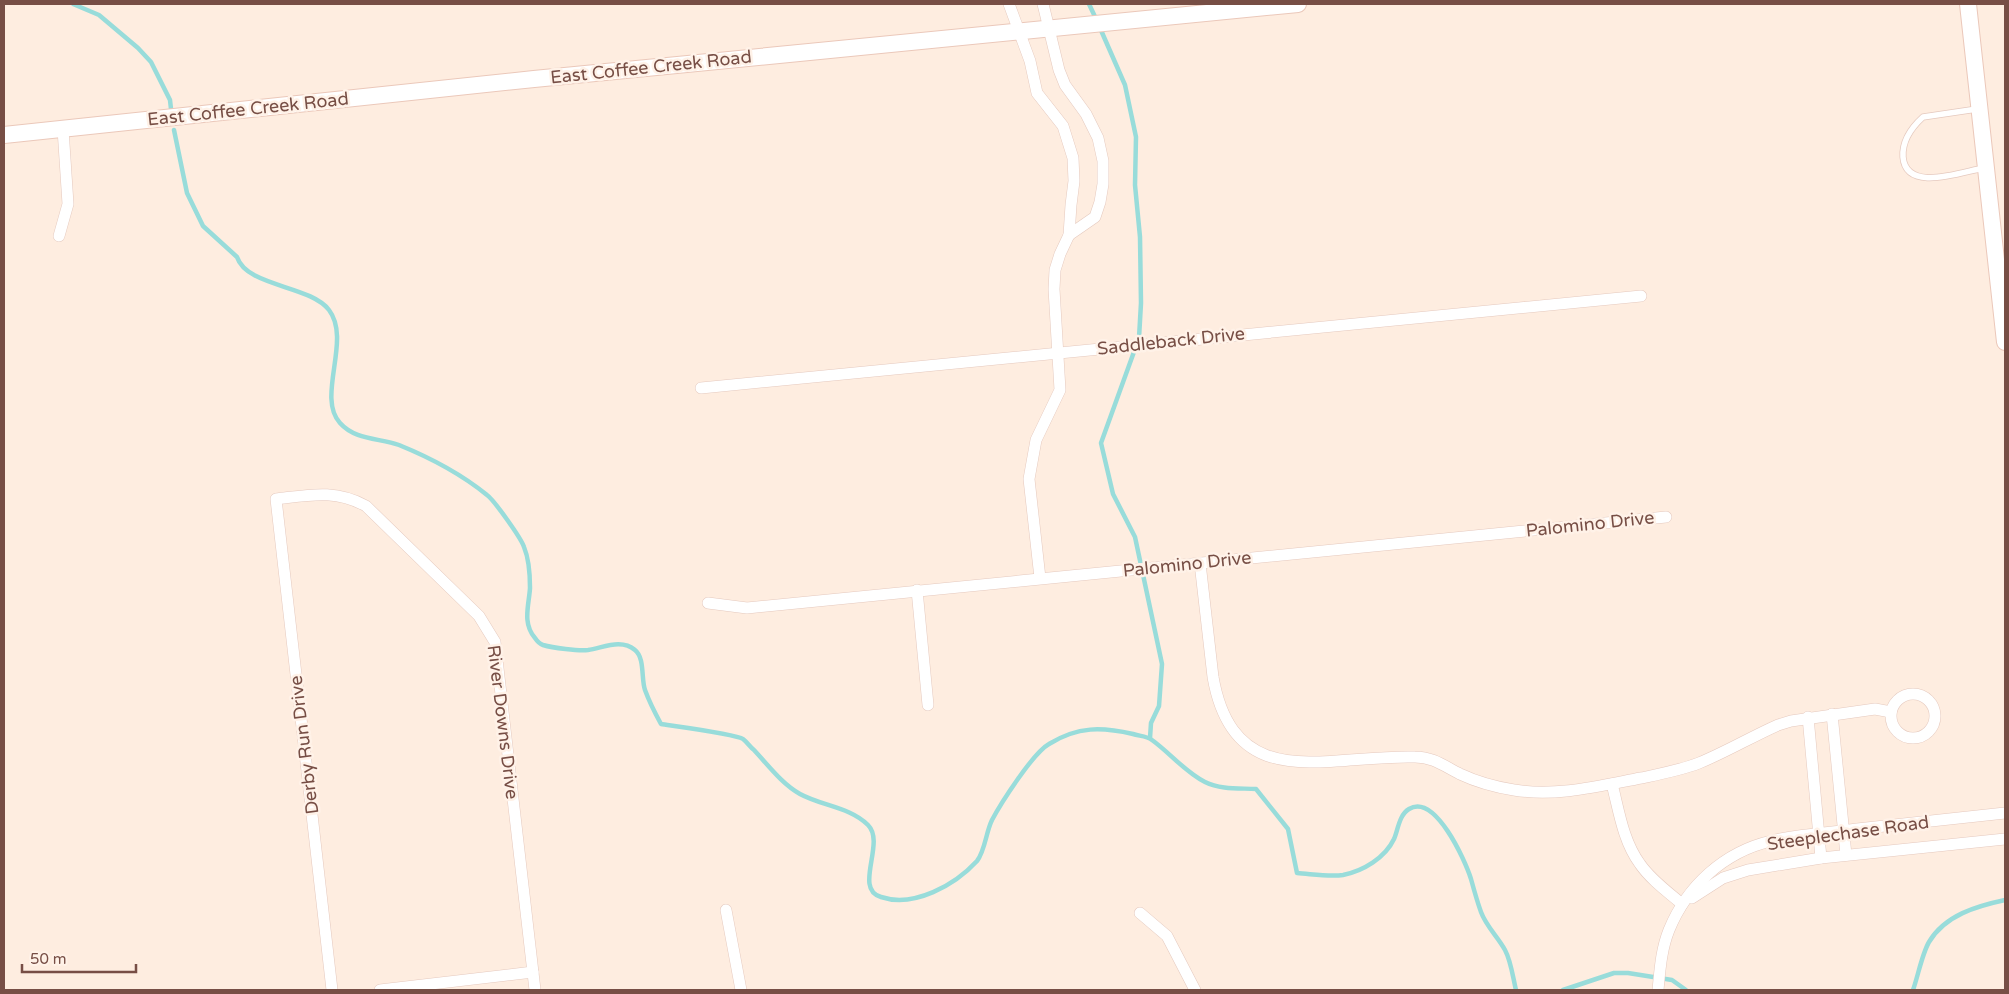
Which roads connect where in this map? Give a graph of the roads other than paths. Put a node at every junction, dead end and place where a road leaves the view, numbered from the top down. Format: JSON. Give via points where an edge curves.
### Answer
{"nodes":[{"id":1,"x":1009,"y":4,"type":"edge"},
{"id":2,"x":1043,"y":4,"type":"edge"},
{"id":3,"x":1298,"y":4,"type":"edge"},
{"id":4,"x":1968,"y":4,"type":"edge"},
{"id":5,"x":1049,"y":28,"type":"junction"},
{"id":6,"x":1018,"y":30,"type":"junction"},
{"id":7,"x":1979,"y":108,"type":"junction"},
{"id":8,"x":63,"y":129,"type":"junction"},
{"id":9,"x":4,"y":135,"type":"edge"},
{"id":10,"x":1986,"y":168,"type":"junction"},
{"id":11,"x":1069,"y":235,"type":"junction"},
{"id":12,"x":60,"y":236,"type":"dead end"},
{"id":13,"x":1641,"y":296,"type":"dead end"},
{"id":14,"x":2005,"y":342,"type":"edge"},
{"id":15,"x":1058,"y":352,"type":"junction"},
{"id":16,"x":701,"y":388,"type":"dead end"},
{"id":17,"x":276,"y":499,"type":"joint"},
{"id":18,"x":1666,"y":517,"type":"dead end"},
{"id":19,"x":1200,"y":562,"type":"junction"},
{"id":20,"x":1040,"y":578,"type":"junction"},
{"id":21,"x":917,"y":590,"type":"junction"},
{"id":22,"x":708,"y":603,"type":"dead end"},
{"id":23,"x":928,"y":705,"type":"dead end"},
{"id":24,"x":1891,"y":712,"type":"dead end"},
{"id":25,"x":1832,"y":714,"type":"junction"},
{"id":26,"x":1808,"y":717,"type":"junction"},
{"id":27,"x":1612,"y":784,"type":"junction"},
{"id":28,"x":2005,"y":813,"type":"edge"},
{"id":29,"x":1844,"y":831,"type":"junction"},
{"id":30,"x":1819,"y":833,"type":"junction"},
{"id":31,"x":2005,"y":838,"type":"edge"},
{"id":32,"x":1846,"y":855,"type":"junction"},
{"id":33,"x":1821,"y":858,"type":"junction"},
{"id":34,"x":1682,"y":904,"type":"junction"},
{"id":35,"x":726,"y":910,"type":"dead end"},
{"id":36,"x":1140,"y":913,"type":"dead end"},
{"id":37,"x":532,"y":972,"type":"junction"},
{"id":38,"x":332,"y":990,"type":"edge"},
{"id":39,"x":380,"y":990,"type":"edge"},
{"id":40,"x":535,"y":990,"type":"edge"},
{"id":41,"x":741,"y":990,"type":"edge"},
{"id":42,"x":1195,"y":990,"type":"edge"},
{"id":43,"x":1658,"y":990,"type":"edge"}],
"edges":[{"from":1,"to":6,"type":"street"},
{"from":2,"to":5,"type":"street"},
{"from":3,"to":5,"type":"street","name":"East Coffee Creek Road"},
{"from":4,"to":7,"type":"street"},
{"from":5,"to":6,"type":"street","name":"East Coffee Creek Road"},
{"from":5,"to":11,"type":"street","via":[[1064,85],[1086,114],[1098,138],[1103,161],[1103,184],[1095,217]]},
{"from":6,"to":8,"type":"street","name":"East Coffee Creek Road"},
{"from":6,"to":11,"type":"street","via":[[1030,61],[1037,93],[1063,126],[1074,158]]},
{"from":7,"to":10,"type":"street"},
{"from":7,"to":10,"type":"lane","via":[[1923,117],[1904,144],[1904,161],[1912,175],[1928,179]]},
{"from":8,"to":9,"type":"street","name":"East Coffee Creek Road"},
{"from":8,"to":12,"type":"street","via":[[68,204]]},
{"from":10,"to":14,"type":"street"},
{"from":11,"to":15,"type":"street","via":[[1055,270]]},
{"from":13,"to":15,"type":"street","name":"Saddleback Drive"},
{"from":15,"to":16,"type":"street","name":"Saddleback Drive"},
{"from":15,"to":20,"type":"street","via":[[1060,390],[1036,440],[1029,479]]},
{"from":17,"to":37,"type":"street","name":"River Downs Drive","via":[[334,494],[366,506],[479,616],[490,632],[497,655]]},
{"from":17,"to":38,"type":"street","name":"Derby Run Drive"},
{"from":18,"to":19,"type":"street","name":"Palomino Drive"},
{"from":19,"to":20,"type":"street","name":"Palomino Drive"},
{"from":19,"to":27,"type":"street","via":[[1216,693],[1235,733],[1255,750],[1286,761],[1308,763],[1426,758],[1476,781],[1535,793]]},
{"from":20,"to":21,"type":"street","name":"Palomino Drive"},
{"from":21,"to":22,"type":"street","name":"Palomino Drive","via":[[747,608]]},
{"from":21,"to":23,"type":"street"},
{"from":24,"to":25,"type":"street","via":[[1875,709]]},
{"from":25,"to":26,"type":"street"},
{"from":25,"to":29,"type":"street"},
{"from":26,"to":27,"type":"street","via":[[1778,725],[1698,764]]},
{"from":26,"to":30,"type":"street"},
{"from":27,"to":34,"type":"street","via":[[1623,827],[1640,864]]},
{"from":28,"to":29,"type":"street","name":"Steeplechase Road"},
{"from":29,"to":30,"type":"street","name":"Steeplechase Road"},
{"from":29,"to":32,"type":"street"},
{"from":30,"to":33,"type":"street"},
{"from":30,"to":34,"type":"street","name":"Steeplechase Road","via":[[1771,841],[1742,850],[1714,867]]},
{"from":31,"to":32,"type":"street","name":"Steeplechase Road"},
{"from":32,"to":33,"type":"street","name":"Steeplechase Road"},
{"from":33,"to":34,"type":"street","name":"Steeplechase Road","via":[[1748,870],[1723,878]]},
{"from":34,"to":43,"type":"street","name":"Steeplechase Road","via":[[1669,930]]},
{"from":35,"to":41,"type":"street"},
{"from":36,"to":42,"type":"street","via":[[1167,936]]},
{"from":37,"to":39,"type":"street"},
{"from":37,"to":40,"type":"street","name":"River Downs Drive"}]}
